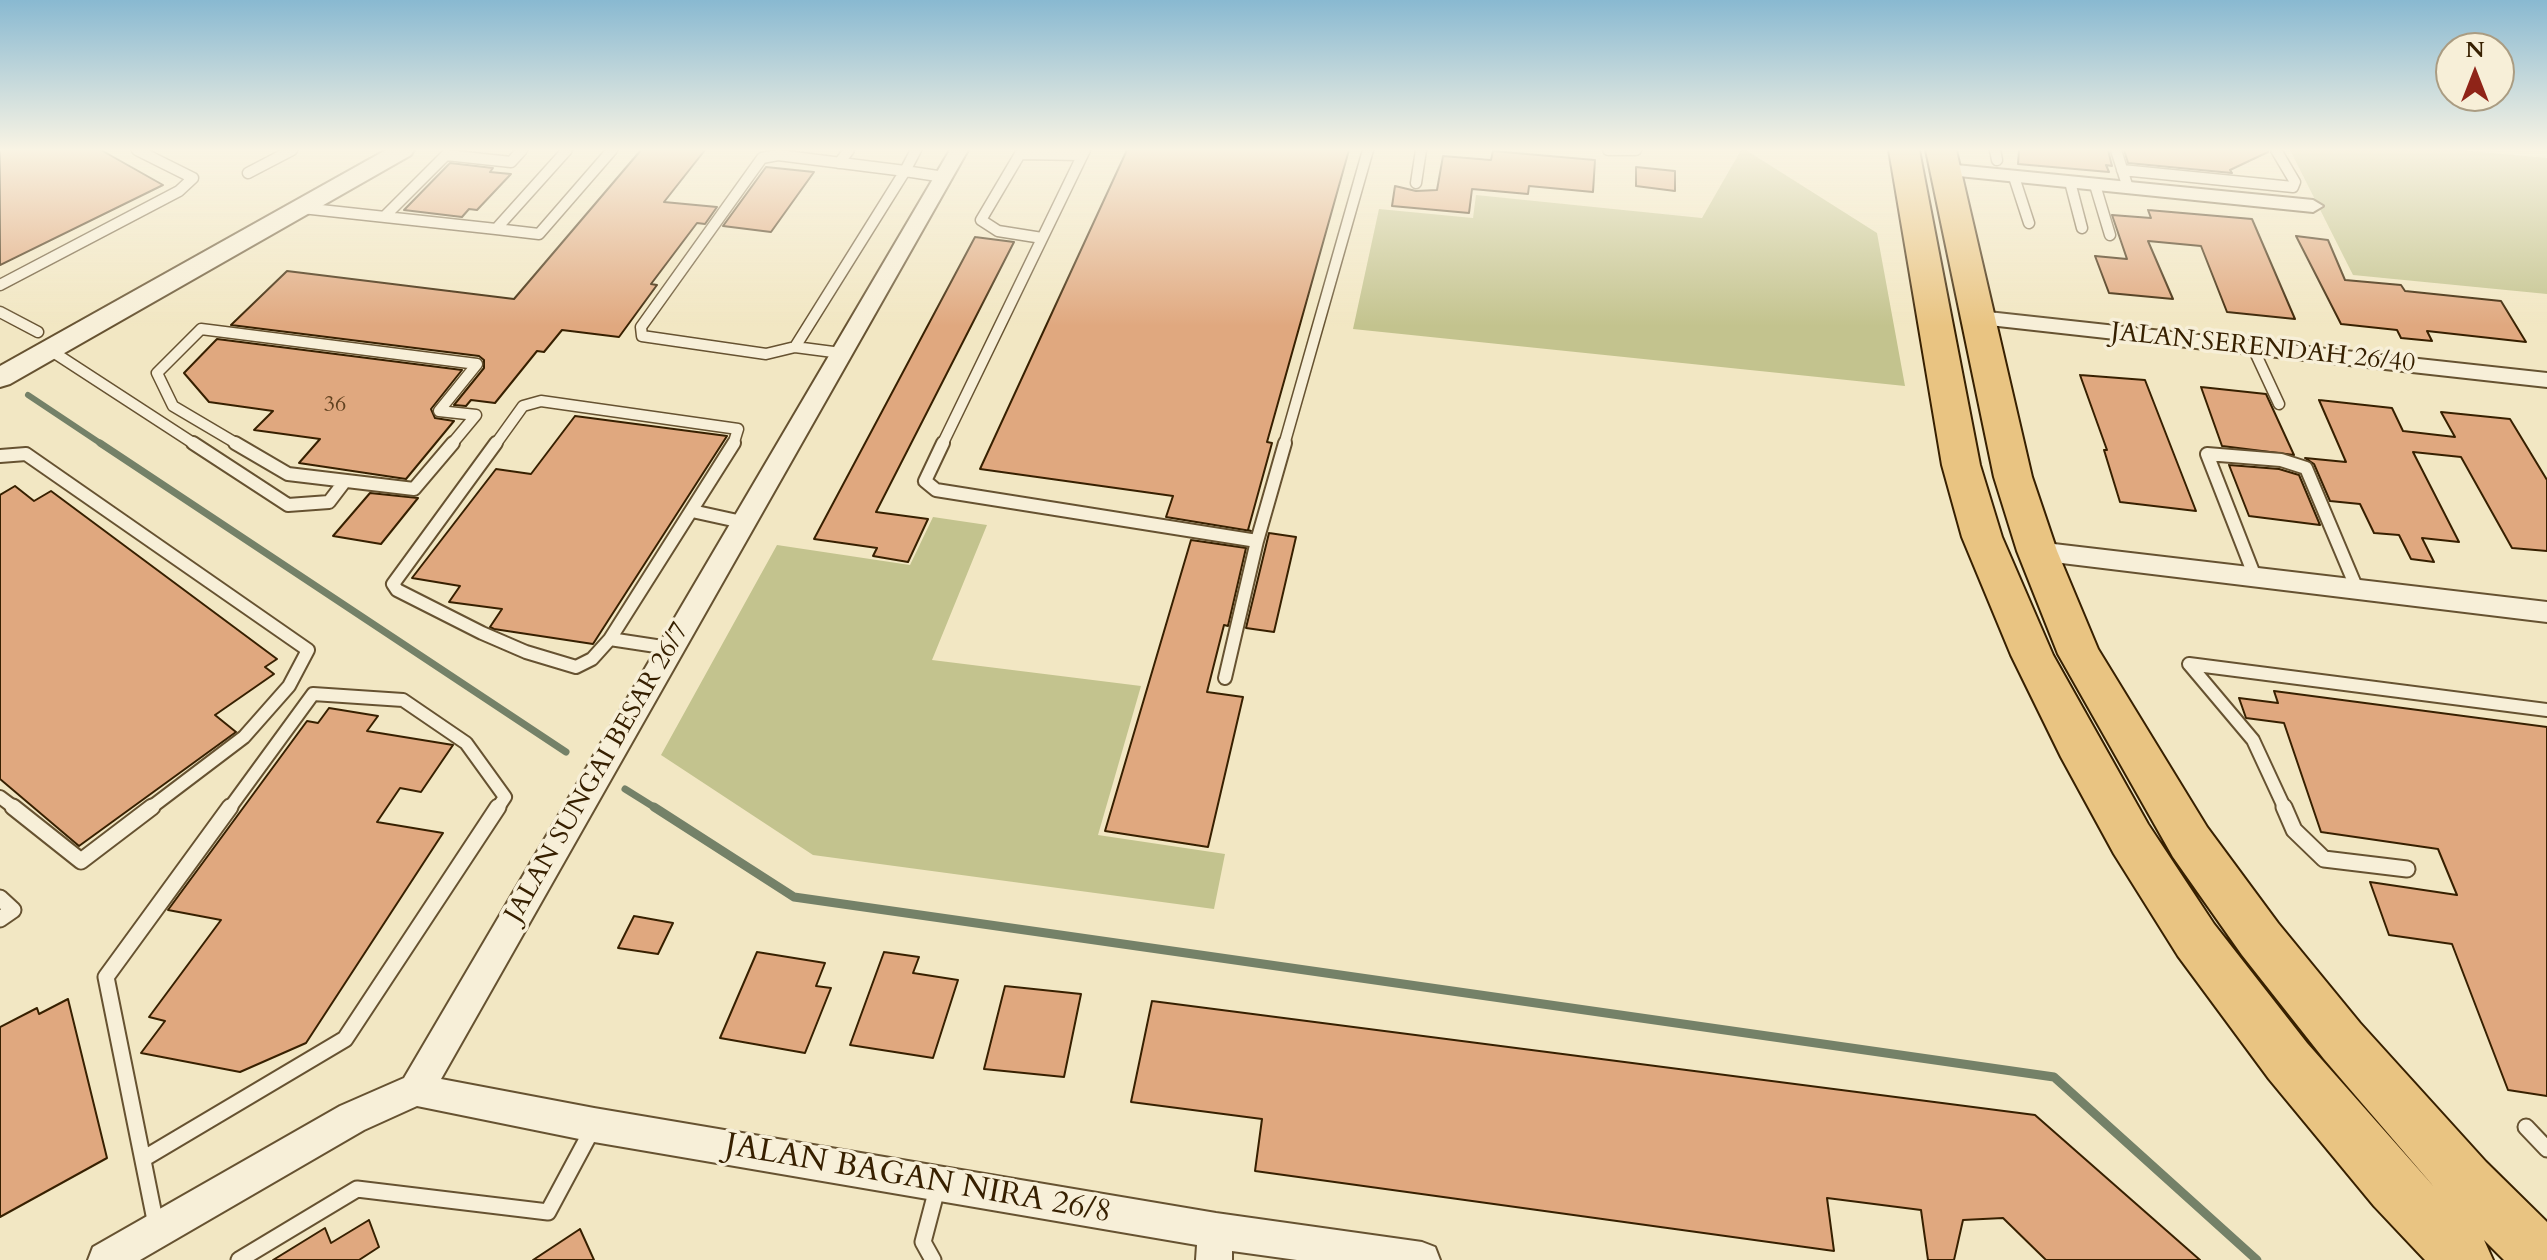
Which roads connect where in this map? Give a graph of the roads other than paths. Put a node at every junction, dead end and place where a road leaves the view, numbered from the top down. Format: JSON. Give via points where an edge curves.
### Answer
{"nodes":[{"id":1,"x":145,"y":209,"type":"edge"},
{"id":2,"x":265,"y":209,"type":"edge"},
{"id":3,"x":300,"y":209,"type":"edge"},
{"id":4,"x":309,"y":209,"type":"edge"},
{"id":5,"x":392,"y":209,"type":"edge"},
{"id":6,"x":514,"y":209,"type":"edge"},
{"id":7,"x":561,"y":209,"type":"edge"},
{"id":8,"x":726,"y":209,"type":"edge"},
{"id":9,"x":881,"y":209,"type":"edge"},
{"id":10,"x":925,"y":209,"type":"edge"},
{"id":11,"x":988,"y":209,"type":"edge"},
{"id":12,"x":1056,"y":209,"type":"edge"},
{"id":13,"x":1351,"y":209,"type":"edge"},
{"id":14,"x":1915,"y":209,"type":"edge"},
{"id":15,"x":1954,"y":209,"type":"edge"},
{"id":16,"x":2024,"y":209,"type":"edge"},
{"id":17,"x":2077,"y":209,"type":"edge"},
{"id":18,"x":2102,"y":209,"type":"edge"},
{"id":19,"x":384,"y":217,"type":"junction"},
{"id":20,"x":2029,"y":223,"type":"dead end"},
{"id":21,"x":2082,"y":228,"type":"dead end"},
{"id":22,"x":496,"y":229,"type":"junction"},
{"id":23,"x":2110,"y":235,"type":"dead end"},
{"id":24,"x":1042,"y":238,"type":"junction"},
{"id":25,"x":0,"y":285,"type":"edge"},
{"id":26,"x":0,"y":312,"type":"edge"},
{"id":27,"x":1979,"y":318,"type":"junction"},
{"id":28,"x":44,"y":341,"type":"junction"},
{"id":29,"x":795,"y":347,"type":"junction"},
{"id":30,"x":2253,"y":348,"type":"junction"},
{"id":31,"x":0,"y":353,"type":"edge"},
{"id":32,"x":841,"y":353,"type":"junction"},
{"id":33,"x":0,"y":378,"type":"edge"},
{"id":34,"x":2547,"y":380,"type":"edge"},
{"id":35,"x":2279,"y":404,"type":"dead end"},
{"id":36,"x":173,"y":406,"type":"junction"},
{"id":37,"x":154,"y":418,"type":"junction"},
{"id":38,"x":0,"y":456,"type":"edge"},
{"id":39,"x":345,"y":481,"type":"junction"},
{"id":40,"x":692,"y":511,"type":"junction"},
{"id":41,"x":742,"y":522,"type":"junction"},
{"id":42,"x":1257,"y":541,"type":"junction"},
{"id":43,"x":2037,"y":551,"type":"junction"},
{"id":44,"x":2255,"y":577,"type":"junction"},
{"id":45,"x":2357,"y":589,"type":"junction"},
{"id":46,"x":2547,"y":612,"type":"edge"},
{"id":47,"x":610,"y":639,"type":"junction"},
{"id":48,"x":669,"y":648,"type":"junction"},
{"id":49,"x":1225,"y":678,"type":"dead end"},
{"id":50,"x":2547,"y":710,"type":"edge"},
{"id":51,"x":0,"y":797,"type":"edge"},
{"id":52,"x":2407,"y":869,"type":"dead end"},
{"id":53,"x":0,"y":898,"type":"edge"},
{"id":54,"x":0,"y":919,"type":"edge"},
{"id":55,"x":416,"y":1090,"type":"junction"},
{"id":56,"x":594,"y":1125,"type":"junction"},
{"id":57,"x":2547,"y":1130,"type":"edge"},
{"id":58,"x":2547,"y":1149,"type":"edge"},
{"id":59,"x":143,"y":1159,"type":"junction"},
{"id":60,"x":939,"y":1182,"type":"junction"},
{"id":61,"x":158,"y":1230,"type":"junction"},
{"id":62,"x":1215,"y":1245,"type":"edge"},
{"id":63,"x":106,"y":1260,"type":"edge"},
{"id":64,"x":239,"y":1260,"type":"edge"},
{"id":65,"x":933,"y":1260,"type":"edge"},
{"id":66,"x":1422,"y":1260,"type":"edge"},
{"id":67,"x":2464,"y":1260,"type":"edge"},
{"id":68,"x":2545,"y":1260,"type":"edge"}],
"edges":[{"from":1,"to":25,"type":"lane"},
{"from":2,"to":28,"type":"street"},
{"from":3,"to":28,"type":"street"},
{"from":4,"to":19,"type":"lane"},
{"from":5,"to":19,"type":"lane"},
{"from":6,"to":22,"type":"lane"},
{"from":7,"to":22,"type":"lane","via":[[539,234]]},
{"from":8,"to":29,"type":"lane","via":[[641,327],[642,336],[766,354]]},
{"from":9,"to":29,"type":"lane"},
{"from":10,"to":32,"type":"street","name":"JALAN SUNGAI BESAR 26/7"},
{"from":11,"to":24,"type":"lane","via":[[981,220],[998,231]]},
{"from":12,"to":24,"type":"lane"},
{"from":13,"to":42,"type":"lane"},
{"from":14,"to":67,"type":"main road","via":[[1961,465],[1982,537],[2077,744],[2196,940],[2288,1061]]},
{"from":15,"to":27,"type":"main road"},
{"from":16,"to":20,"type":"lane"},
{"from":17,"to":21,"type":"lane"},
{"from":18,"to":23,"type":"lane"},
{"from":19,"to":22,"type":"lane"},
{"from":24,"to":42,"type":"lane","via":[[925,481],[951,494]]},
{"from":26,"to":28,"type":"lane"},
{"from":27,"to":30,"type":"street","name":"JALAN SERENDAH 26/40"},
{"from":27,"to":43,"type":"main road","via":[[2013,477]]},
{"from":28,"to":31,"type":"street"},
{"from":28,"to":33,"type":"street"},
{"from":28,"to":37,"type":"lane"},
{"from":29,"to":32,"type":"lane"},
{"from":30,"to":34,"type":"street","name":"JALAN SERENDAH 26/40"},
{"from":30,"to":35,"type":"lane"},
{"from":32,"to":41,"type":"street","name":"JALAN SUNGAI BESAR 26/7"},
{"from":36,"to":37,"type":"lane"},
{"from":36,"to":39,"type":"lane","via":[[288,474]]},
{"from":36,"to":39,"type":"lane","via":[[157,373],[201,329],[477,364],[439,411],[476,415],[414,489]]},
{"from":37,"to":39,"type":"lane","via":[[288,505],[329,502]]},
{"from":38,"to":51,"type":"lane","via":[[26,454],[308,650],[289,686],[244,737],[81,861]]},
{"from":40,"to":41,"type":"lane"},
{"from":40,"to":47,"type":"lane"},
{"from":40,"to":47,"type":"lane","via":[[738,429],[530,402],[393,584],[482,633],[576,667]]},
{"from":41,"to":48,"type":"street","name":"JALAN SUNGAI BESAR 26/7"},
{"from":42,"to":49,"type":"lane"},
{"from":43,"to":44,"type":"street"},
{"from":43,"to":68,"type":"main road","via":[[2079,654],[2190,842],[2342,1041],[2466,1182]]},
{"from":44,"to":45,"type":"street"},
{"from":44,"to":45,"type":"lane","via":[[2207,454],[2281,460],[2306,468]]},
{"from":45,"to":46,"type":"street"},
{"from":47,"to":48,"type":"lane"},
{"from":48,"to":55,"type":"street","name":"JALAN SUNGAI BESAR 26/7"},
{"from":50,"to":52,"type":"lane","via":[[2189,664],[2253,740],[2294,830],[2324,859]]},
{"from":53,"to":54,"type":"lane","via":[[13,910]]},
{"from":55,"to":56,"type":"street","name":"JALAN BAGAN NIRA 26/8"},
{"from":55,"to":61,"type":"street","via":[[352,1118]]},
{"from":56,"to":60,"type":"street","name":"JALAN BAGAN NIRA 26/8"},
{"from":56,"to":64,"type":"lane","via":[[548,1212],[357,1189]]},
{"from":57,"to":58,"type":"lane","via":[[2526,1127]]},
{"from":59,"to":59,"type":"lane","via":[[345,1039],[505,797],[466,743],[403,700],[313,694],[106,977]]},
{"from":59,"to":61,"type":"lane"},
{"from":60,"to":62,"type":"street","name":"JALAN BAGAN NIRA 26/8"},
{"from":60,"to":65,"type":"lane","via":[[923,1242]]},
{"from":61,"to":63,"type":"street"},
{"from":62,"to":66,"type":"street","name":"JALAN BAGAN NIRA 26/8"}]}
